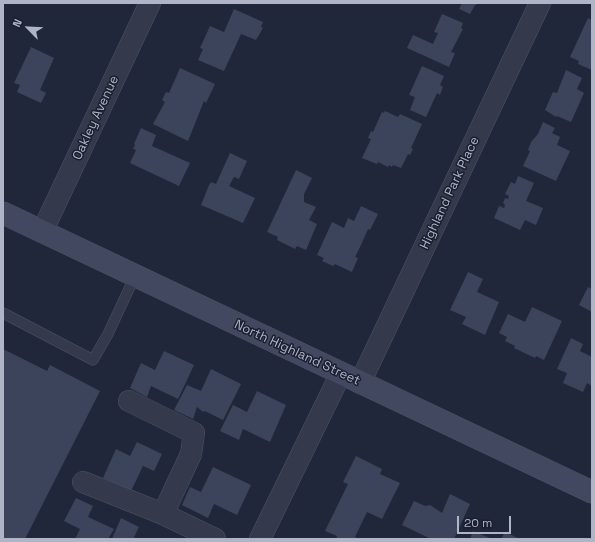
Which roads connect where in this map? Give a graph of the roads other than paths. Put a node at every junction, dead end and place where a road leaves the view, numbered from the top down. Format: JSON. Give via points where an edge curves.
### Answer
{"nodes":[{"id":1,"x":150,"y":3,"type":"edge"},
{"id":2,"x":540,"y":3,"type":"edge"},
{"id":3,"x":3,"y":213,"type":"edge"},
{"id":4,"x":42,"y":232,"type":"junction"},
{"id":5,"x":135,"y":276,"type":"junction"},
{"id":6,"x":3,"y":313,"type":"edge"},
{"id":7,"x":341,"y":373,"type":"junction"},
{"id":8,"x":360,"y":383,"type":"junction"},
{"id":9,"x":129,"y":401,"type":"dead end"},
{"id":10,"x":83,"y":482,"type":"dead end"},
{"id":11,"x":592,"y":492,"type":"edge"},
{"id":12,"x":163,"y":514,"type":"junction"},
{"id":13,"x":215,"y":539,"type":"edge"},
{"id":14,"x":260,"y":539,"type":"edge"}],
"edges":[{"from":1,"to":4,"type":"street","name":"Oakley Avenue"},
{"from":2,"to":8,"type":"street","name":"Highland Park Place"},
{"from":3,"to":4,"type":"main road","name":"North Highland Street"},
{"from":4,"to":5,"type":"main road","name":"North Highland Street"},
{"from":5,"to":6,"type":"lane","via":[[93,360]]},
{"from":5,"to":7,"type":"main road","name":"North Highland Street"},
{"from":7,"to":8,"type":"main road","name":"North Highland Street"},
{"from":7,"to":14,"type":"street"},
{"from":8,"to":11,"type":"main road","name":"North Highland Street"},
{"from":9,"to":12,"type":"street","via":[[194,432],[191,454]]},
{"from":10,"to":12,"type":"street"},
{"from":12,"to":13,"type":"street"}]}
